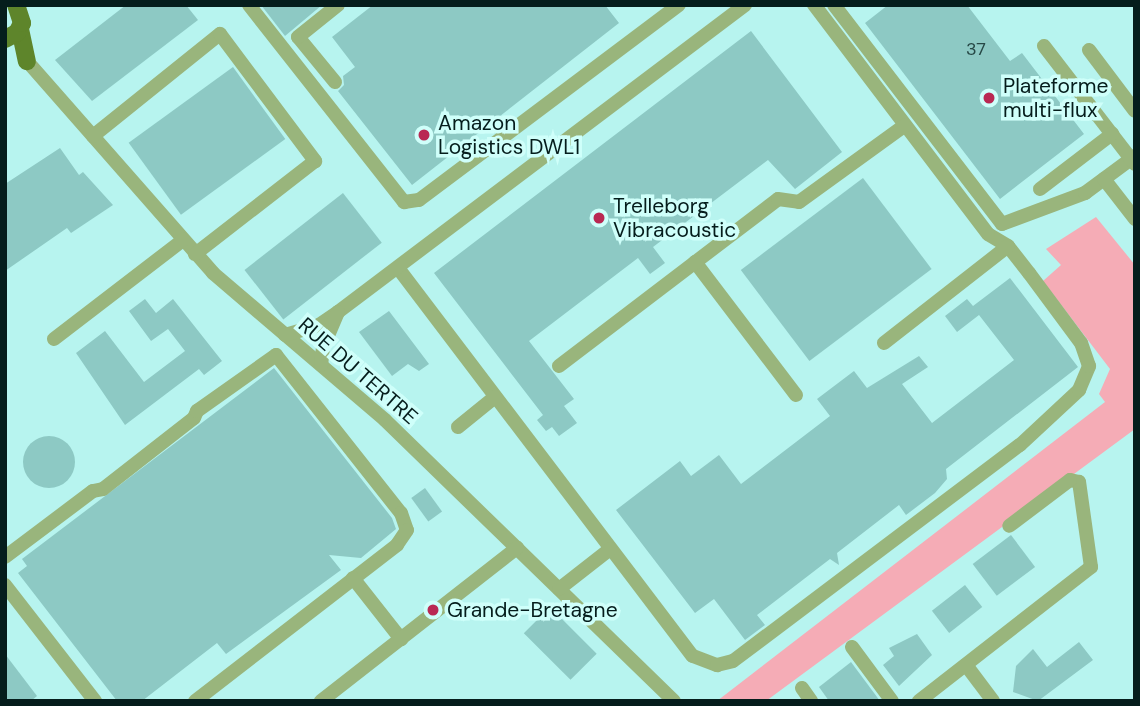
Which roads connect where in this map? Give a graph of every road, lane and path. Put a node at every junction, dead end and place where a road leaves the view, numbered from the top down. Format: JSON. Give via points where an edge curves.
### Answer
{"nodes":[{"id":1,"x":248,"y":5,"type":"edge"},
{"id":2,"x":338,"y":5,"type":"edge"},
{"id":3,"x":745,"y":5,"type":"edge"},
{"id":4,"x":814,"y":5,"type":"edge"},
{"id":5,"x":834,"y":5,"type":"edge"},
{"id":6,"x":677,"y":6,"type":"edge"},
{"id":7,"x":21,"y":13,"type":"edge"},
{"id":8,"x":5,"y":41,"type":"edge"},
{"id":9,"x":1044,"y":46,"type":"dead end"},
{"id":10,"x":1089,"y":50,"type":"dead end"},
{"id":11,"x":27,"y":61,"type":"junction"},
{"id":12,"x":335,"y":82,"type":"dead end"},
{"id":13,"x":1135,"y":111,"type":"edge"},
{"id":14,"x":904,"y":126,"type":"junction"},
{"id":15,"x":1112,"y":134,"type":"junction"},
{"id":16,"x":93,"y":136,"type":"junction"},
{"id":17,"x":1133,"y":160,"type":"edge"},
{"id":18,"x":1104,"y":179,"type":"junction"},
{"id":19,"x":1040,"y":189,"type":"dead end"},
{"id":20,"x":1135,"y":219,"type":"edge"},
{"id":21,"x":183,"y":240,"type":"junction"},
{"id":22,"x":1008,"y":246,"type":"junction"},
{"id":23,"x":195,"y":254,"type":"junction"},
{"id":24,"x":695,"y":262,"type":"junction"},
{"id":25,"x":398,"y":268,"type":"junction"},
{"id":26,"x":338,"y":312,"type":"junction"},
{"id":27,"x":285,"y":335,"type":"junction"},
{"id":28,"x":54,"y":340,"type":"dead end"},
{"id":29,"x":884,"y":343,"type":"dead end"},
{"id":30,"x":321,"y":365,"type":"junction"},
{"id":31,"x":559,"y":366,"type":"dead end"},
{"id":32,"x":796,"y":395,"type":"dead end"},
{"id":33,"x":495,"y":397,"type":"junction"},
{"id":34,"x":458,"y":427,"type":"dead end"},
{"id":35,"x":1009,"y":526,"type":"dead end"},
{"id":36,"x":517,"y":548,"type":"junction"},
{"id":37,"x":610,"y":549,"type":"junction"},
{"id":38,"x":5,"y":557,"type":"edge"},
{"id":39,"x":353,"y":578,"type":"junction"},
{"id":40,"x":5,"y":585,"type":"edge"},
{"id":41,"x":559,"y":589,"type":"junction"},
{"id":42,"x":401,"y":639,"type":"junction"},
{"id":43,"x":852,"y":647,"type":"dead end"},
{"id":44,"x":966,"y":665,"type":"junction"},
{"id":45,"x":802,"y":688,"type":"dead end"},
{"id":46,"x":95,"y":701,"type":"edge"},
{"id":47,"x":195,"y":701,"type":"edge"},
{"id":48,"x":321,"y":701,"type":"edge"},
{"id":49,"x":674,"y":701,"type":"edge"},
{"id":50,"x":811,"y":701,"type":"edge"},
{"id":51,"x":892,"y":701,"type":"edge"},
{"id":52,"x":919,"y":701,"type":"edge"},
{"id":53,"x":993,"y":701,"type":"edge"}],
"edges":[{"from":1,"to":6,"type":"street","via":[[404,202],[419,200]]},
{"from":2,"to":12,"type":"street","via":[[298,37]]},
{"from":3,"to":25,"type":"street"},
{"from":4,"to":14,"type":"street"},
{"from":5,"to":18,"type":"street","via":[[997,221],[1010,224],[1085,193]]},
{"from":7,"to":8,"type":"main road"},
{"from":7,"to":11,"type":"main road"},
{"from":8,"to":11,"type":"main road"},
{"from":9,"to":15,"type":"street"},
{"from":10,"to":13,"type":"street"},
{"from":11,"to":16,"type":"street","name":"RUE DU TERTRE"},
{"from":14,"to":22,"type":"street","via":[[988,234]]},
{"from":14,"to":24,"type":"street","via":[[799,202],[778,200]]},
{"from":15,"to":17,"type":"street"},
{"from":15,"to":19,"type":"street"},
{"from":16,"to":21,"type":"street","name":"RUE DU TERTRE"},
{"from":16,"to":23,"type":"street","via":[[220,34],[315,161]]},
{"from":17,"to":18,"type":"street"},
{"from":18,"to":20,"type":"street"},
{"from":21,"to":23,"type":"street","name":"RUE DU TERTRE"},
{"from":21,"to":28,"type":"street"},
{"from":22,"to":29,"type":"street"},
{"from":22,"to":37,"type":"street","via":[[1081,343],[1089,366],[1087,378],[1020,445],[891,546],[733,661],[717,665],[693,656]]},
{"from":23,"to":27,"type":"street","name":"RUE DU TERTRE"},
{"from":24,"to":31,"type":"street"},
{"from":24,"to":32,"type":"street"},
{"from":25,"to":26,"type":"street"},
{"from":25,"to":33,"type":"street"},
{"from":26,"to":27,"type":"street"},
{"from":26,"to":30,"type":"street","via":[[323,347]]},
{"from":27,"to":30,"type":"street","name":"RUE DU TERTRE"},
{"from":30,"to":36,"type":"street","name":"RUE DU TERTRE"},
{"from":33,"to":34,"type":"street"},
{"from":33,"to":37,"type":"street"},
{"from":35,"to":44,"type":"street","via":[[1070,480],[1079,482],[1091,567]]},
{"from":36,"to":41,"type":"street","name":"RUE DU TERTRE"},
{"from":36,"to":42,"type":"street"},
{"from":37,"to":41,"type":"street"},
{"from":38,"to":39,"type":"street","via":[[93,491],[103,489],[197,411],[276,355],[406,522],[397,545]]},
{"from":39,"to":42,"type":"street"},
{"from":39,"to":47,"type":"street"},
{"from":40,"to":46,"type":"street"},
{"from":41,"to":49,"type":"street","name":"RUE DU TERTRE"},
{"from":42,"to":48,"type":"street"},
{"from":43,"to":51,"type":"street"},
{"from":44,"to":52,"type":"street"},
{"from":44,"to":53,"type":"street"},
{"from":45,"to":50,"type":"street"}]}
